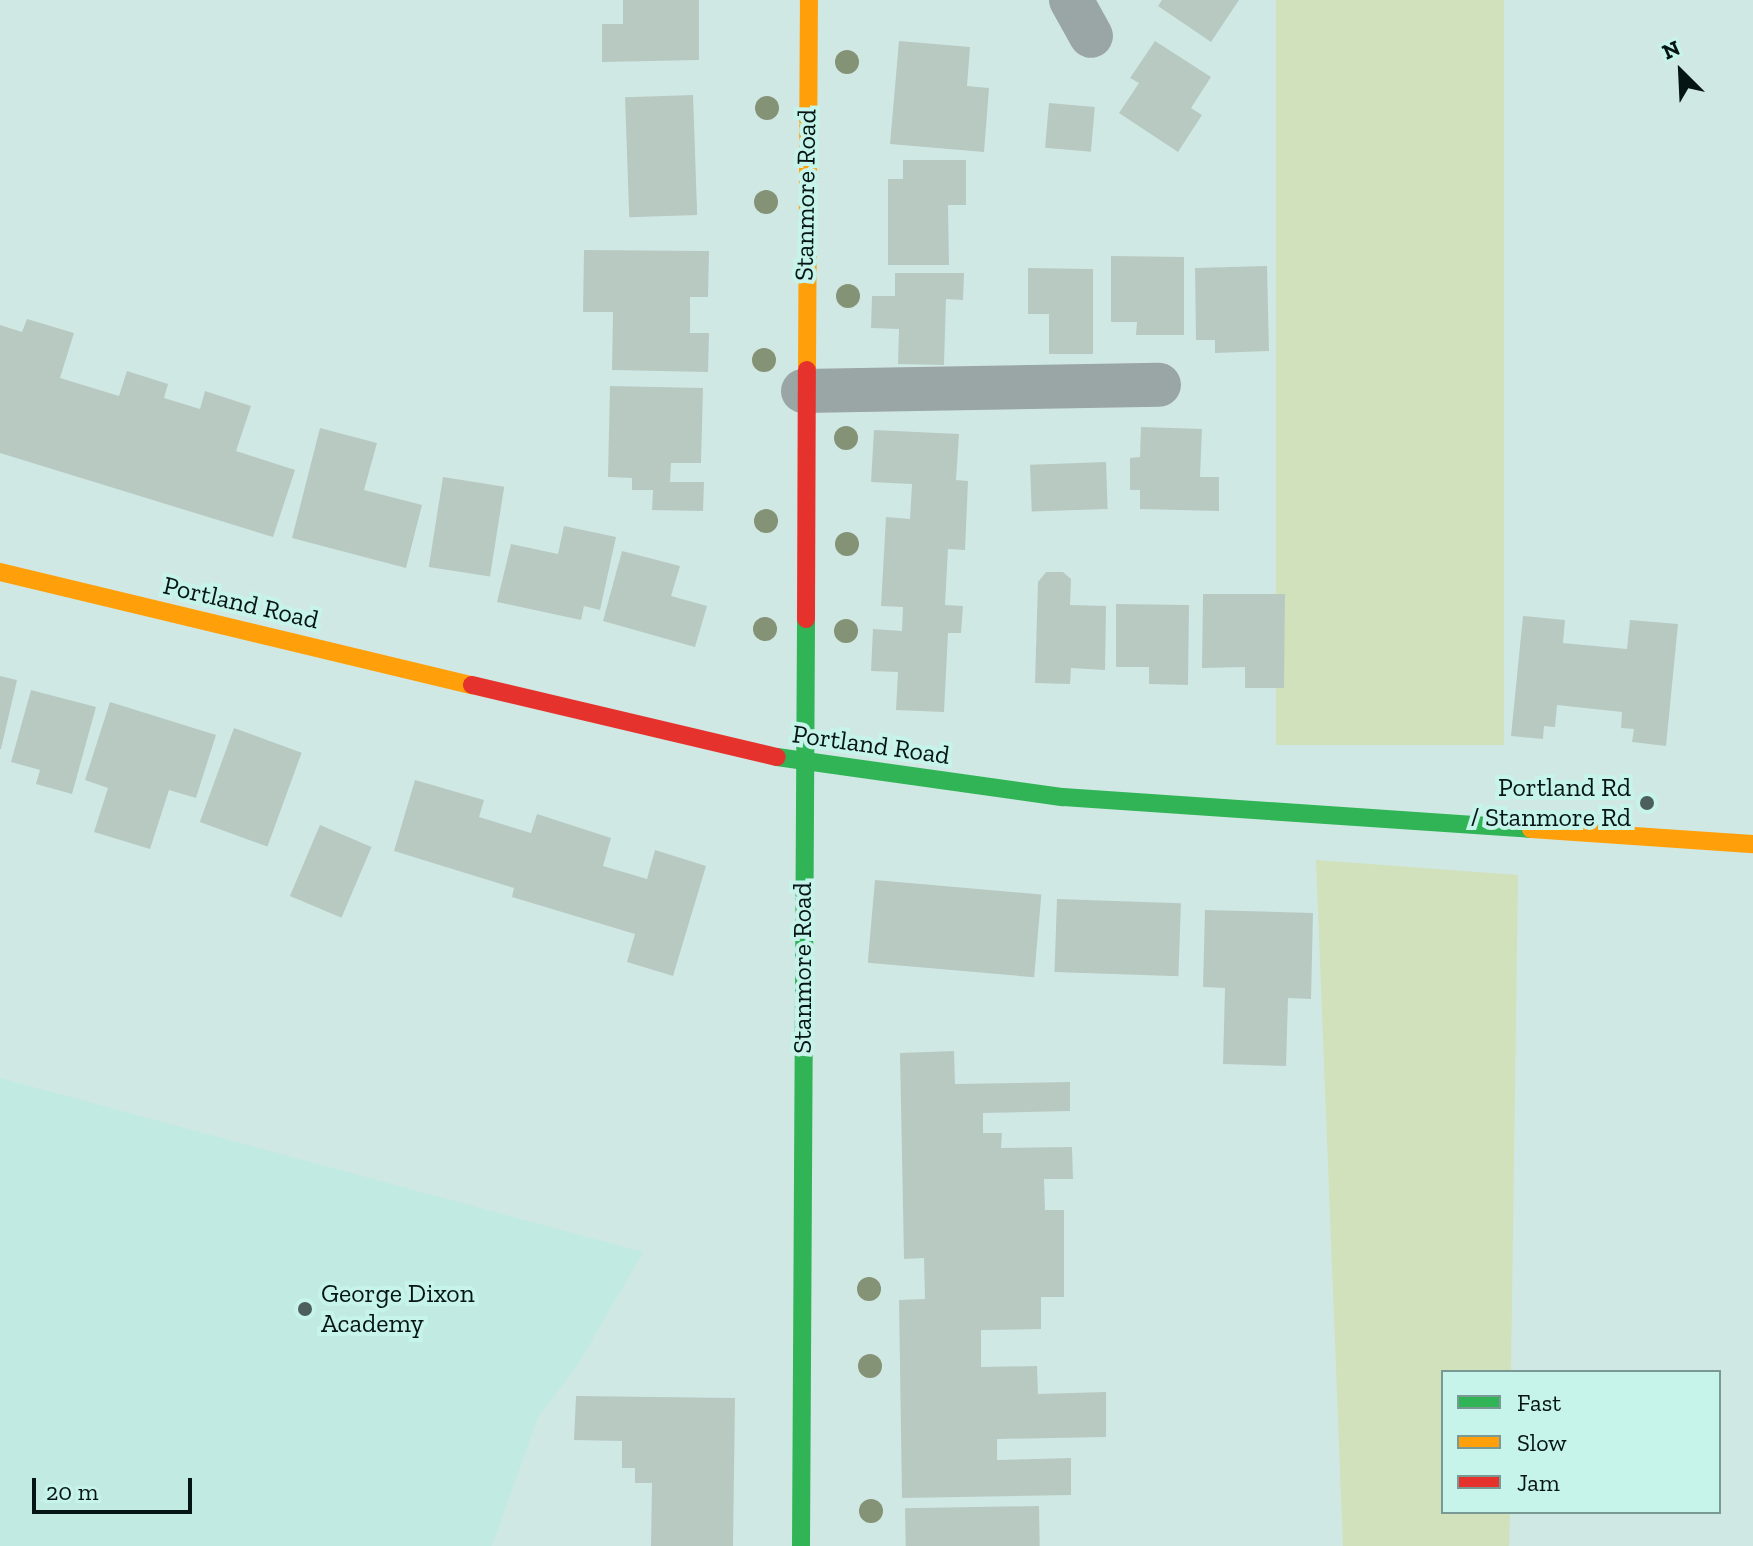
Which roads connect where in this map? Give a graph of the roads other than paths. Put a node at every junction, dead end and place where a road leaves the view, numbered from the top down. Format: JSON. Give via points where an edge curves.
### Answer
{"nodes":[{"id":1,"x":809,"y":0,"type":"edge"},
{"id":2,"x":1159,"y":385,"type":"dead end"},
{"id":3,"x":803,"y":391,"type":"junction"},
{"id":4,"x":0,"y":572,"type":"edge"},
{"id":5,"x":802,"y":763,"type":"junction"},
{"id":6,"x":1753,"y":844,"type":"edge"},
{"id":7,"x":801,"y":1546,"type":"edge"}],
"edges":[{"from":1,"to":3,"type":"main road","name":"Stanmore Road"},
{"from":2,"to":3,"type":"street"},
{"from":3,"to":5,"type":"main road","name":"Stanmore Road"},
{"from":4,"to":5,"type":"main road","name":"Portland Road"},
{"from":5,"to":6,"type":"main road","name":"Portland Road","via":[[1063,797]]},
{"from":5,"to":7,"type":"main road","name":"Stanmore Road"}]}
